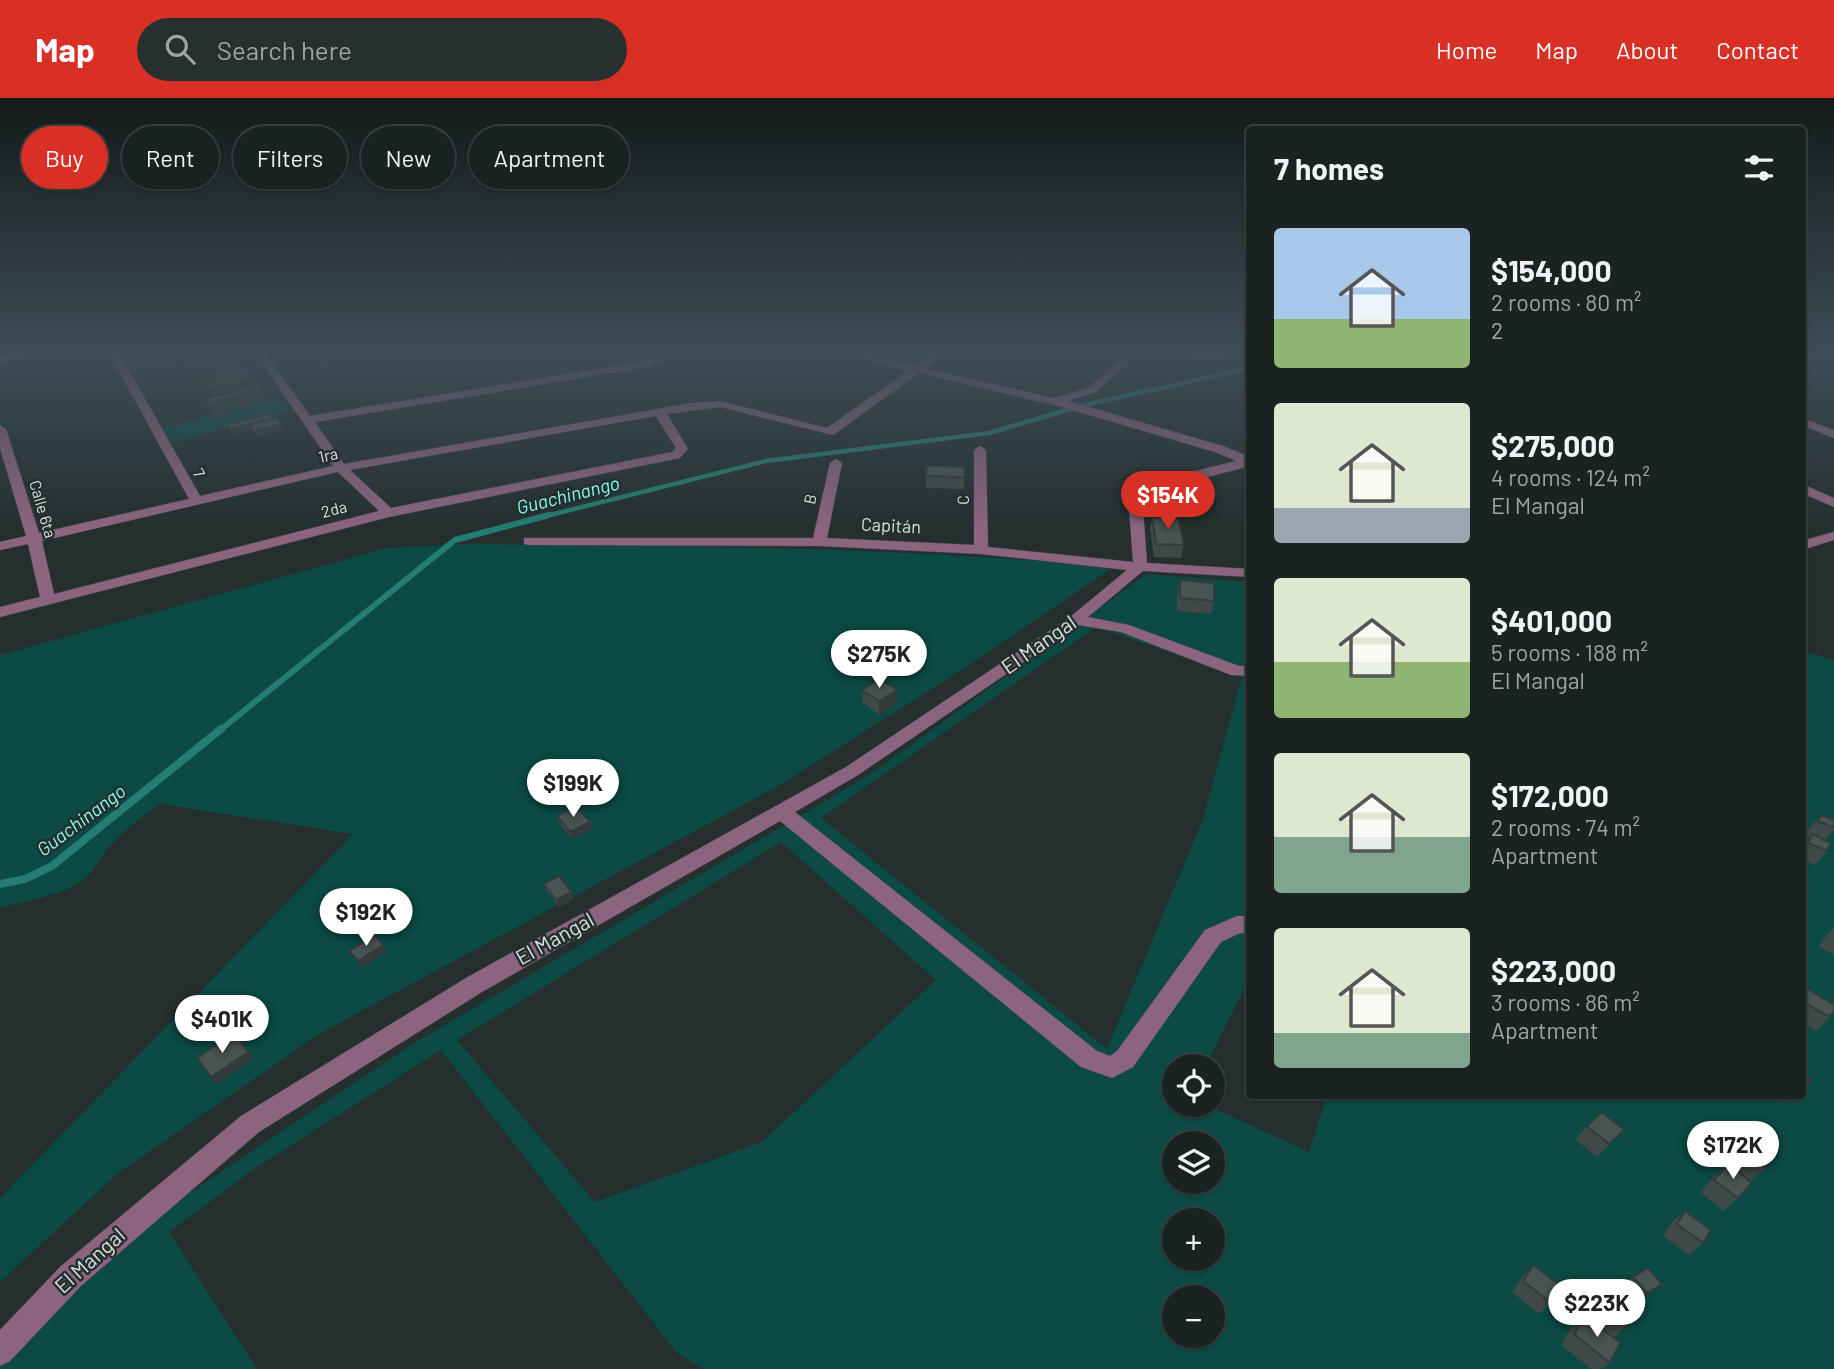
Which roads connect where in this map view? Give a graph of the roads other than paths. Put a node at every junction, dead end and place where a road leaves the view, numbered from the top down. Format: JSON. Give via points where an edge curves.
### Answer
{"nodes":[{"id":1,"x":146,"y":410,"type":"edge"},
{"id":2,"x":300,"y":410,"type":"edge"},
{"id":3,"x":366,"y":410,"type":"edge"},
{"id":4,"x":665,"y":410,"type":"edge"},
{"id":5,"x":745,"y":410,"type":"edge"},
{"id":6,"x":860,"y":410,"type":"edge"},
{"id":7,"x":1085,"y":410,"type":"edge"},
{"id":8,"x":659,"y":411,"type":"junction"},
{"id":9,"x":307,"y":420,"type":"junction"},
{"id":10,"x":1806,"y":423,"type":"edge"},
{"id":11,"x":0,"y":429,"type":"edge"},
{"id":12,"x":1834,"y":434,"type":"edge"},
{"id":13,"x":980,"y":450,"type":"dead end"},
{"id":14,"x":1246,"y":460,"type":"edge"},
{"id":15,"x":1246,"y":462,"type":"edge"},
{"id":16,"x":836,"y":463,"type":"dead end"},
{"id":17,"x":341,"y":468,"type":"junction"},
{"id":18,"x":1806,"y":490,"type":"edge"},
{"id":19,"x":196,"y":500,"type":"junction"},
{"id":20,"x":1834,"y":503,"type":"edge"},
{"id":21,"x":388,"y":513,"type":"junction"},
{"id":22,"x":1834,"y":536,"type":"edge"},
{"id":23,"x":34,"y":538,"type":"junction"},
{"id":24,"x":529,"y":541,"type":"dead end"},
{"id":25,"x":819,"y":542,"type":"junction"},
{"id":26,"x":1806,"y":545,"type":"edge"},
{"id":27,"x":0,"y":546,"type":"edge"},
{"id":28,"x":981,"y":550,"type":"junction"},
{"id":29,"x":1140,"y":567,"type":"junction"},
{"id":30,"x":1246,"y":573,"type":"edge"},
{"id":31,"x":48,"y":600,"type":"junction"},
{"id":32,"x":0,"y":612,"type":"edge"},
{"id":33,"x":1075,"y":620,"type":"junction"},
{"id":34,"x":1246,"y":671,"type":"edge"},
{"id":35,"x":781,"y":811,"type":"junction"},
{"id":36,"x":1246,"y":924,"type":"edge"},
{"id":37,"x":0,"y":1351,"type":"edge"}],
"edges":[{"from":1,"to":19,"type":"street","name":"7"},
{"from":2,"to":9,"type":"street"},
{"from":3,"to":9,"type":"street"},
{"from":4,"to":8,"type":"street","name":"1ra"},
{"from":5,"to":6,"type":"street","name":"1ra","via":[[829,432]]},
{"from":7,"to":14,"type":"street"},
{"from":8,"to":17,"type":"street","name":"1ra"},
{"from":8,"to":21,"type":"street","name":"2da","via":[[682,449],[680,453]]},
{"from":9,"to":17,"type":"street"},
{"from":10,"to":12,"type":"street"},
{"from":11,"to":23,"type":"street","name":"Calle 6ta"},
{"from":13,"to":28,"type":"street","name":"C"},
{"from":15,"to":29,"type":"street","via":[[1139,489],[1135,494]]},
{"from":16,"to":25,"type":"street","name":"B"},
{"from":17,"to":19,"type":"street","name":"1ra"},
{"from":17,"to":21,"type":"street"},
{"from":18,"to":20,"type":"street"},
{"from":19,"to":23,"type":"street","name":"1ra"},
{"from":21,"to":31,"type":"street","name":"2da"},
{"from":22,"to":26,"type":"street"},
{"from":23,"to":27,"type":"street","name":"1ra"},
{"from":23,"to":31,"type":"street","name":"Calle 6ta"},
{"from":24,"to":25,"type":"street","name":"Capitán"},
{"from":25,"to":28,"type":"street","name":"Capitán"},
{"from":28,"to":29,"type":"street","name":"Capitán"},
{"from":29,"to":30,"type":"street","name":"Capitán"},
{"from":29,"to":33,"type":"street","name":"El Mangal"},
{"from":31,"to":32,"type":"street","name":"2da"},
{"from":33,"to":34,"type":"street","via":[[1124,628]]},
{"from":33,"to":35,"type":"street","name":"El Mangal","via":[[897,742]]},
{"from":35,"to":36,"type":"street","via":[[1089,1059],[1112,1067],[1125,1059],[1213,936]]},
{"from":35,"to":37,"type":"street","name":"El Mangal","via":[[474,985],[250,1124],[71,1276]]}]}
